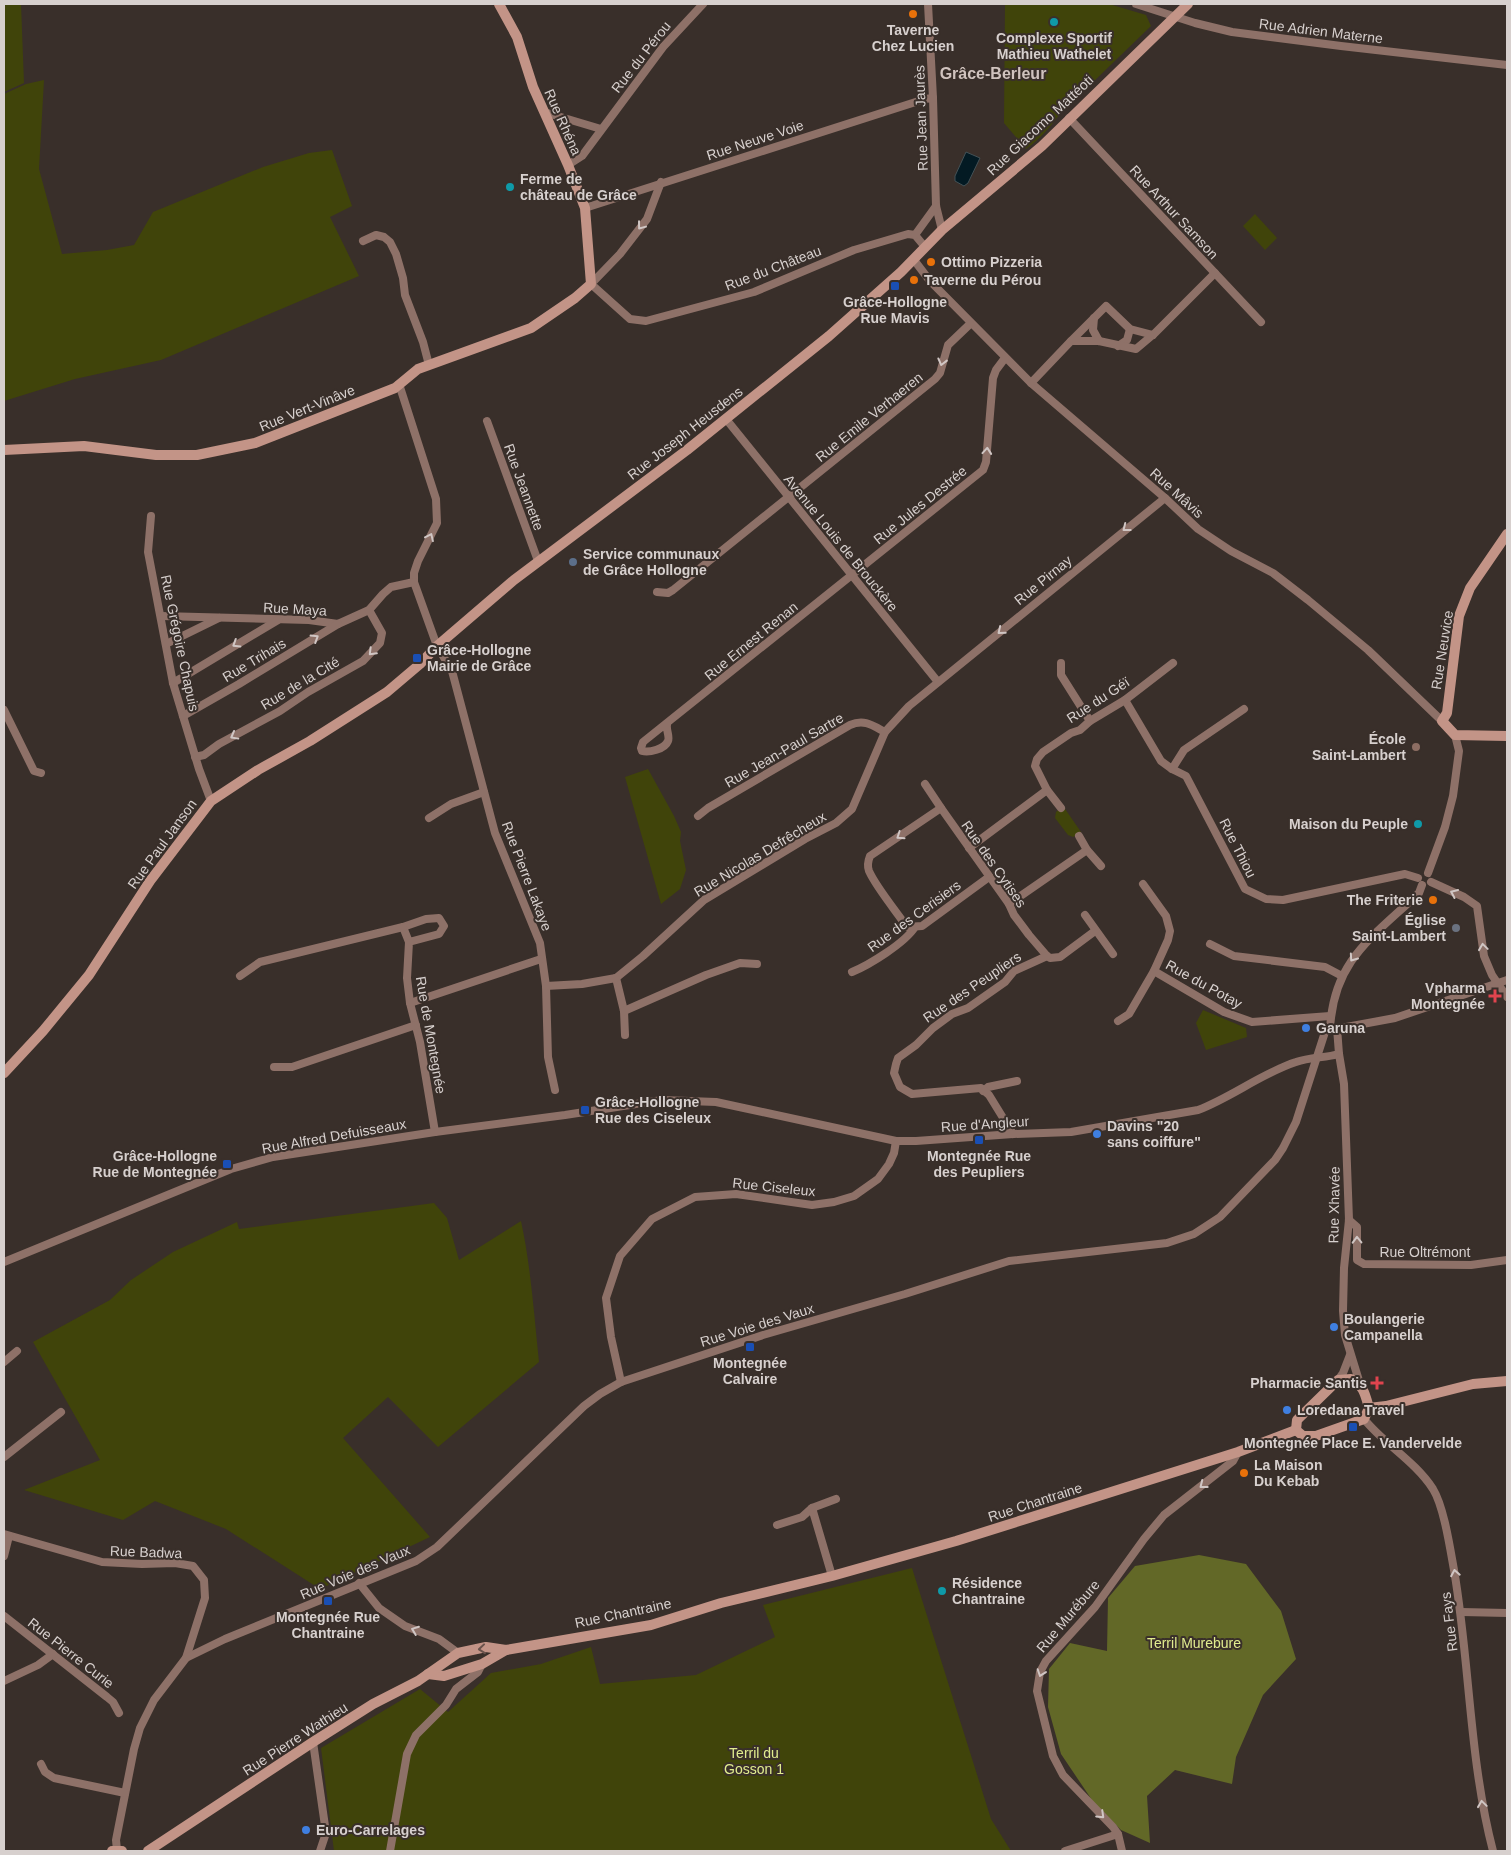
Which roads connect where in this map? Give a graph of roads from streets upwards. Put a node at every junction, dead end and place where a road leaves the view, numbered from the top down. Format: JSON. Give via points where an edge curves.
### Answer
{"nodes":[{"id":1,"x":499,"y":4,"type":"edge"},
{"id":2,"x":703,"y":4,"type":"edge"},
{"id":3,"x":928,"y":4,"type":"edge"},
{"id":4,"x":1136,"y":4,"type":"edge"},
{"id":5,"x":1188,"y":4,"type":"edge"},
{"id":6,"x":1175,"y":17,"type":"junction"},
{"id":7,"x":1507,"y":65,"type":"edge"},
{"id":8,"x":933,"y":98,"type":"junction"},
{"id":9,"x":544,"y":112,"type":"junction"},
{"id":10,"x":1069,"y":118,"type":"junction"},
{"id":11,"x":601,"y":129,"type":"junction"},
{"id":12,"x":568,"y":164,"type":"junction"},
{"id":13,"x":661,"y":182,"type":"junction"},
{"id":14,"x":936,"y":206,"type":"junction"},
{"id":15,"x":585,"y":208,"type":"junction"},
{"id":16,"x":942,"y":230,"type":"junction"},
{"id":17,"x":915,"y":235,"type":"junction"},
{"id":18,"x":363,"y":240,"type":"dead end"},
{"id":19,"x":925,"y":247,"type":"junction"},
{"id":20,"x":914,"y":260,"type":"junction"},
{"id":21,"x":1215,"y":273,"type":"junction"},
{"id":22,"x":591,"y":284,"type":"junction"},
{"id":23,"x":1094,"y":318,"type":"junction"},
{"id":24,"x":1261,"y":322,"type":"dead end"},
{"id":25,"x":970,"y":324,"type":"junction"},
{"id":26,"x":1130,"y":329,"type":"junction"},
{"id":27,"x":1153,"y":335,"type":"junction"},
{"id":28,"x":1071,"y":341,"type":"junction"},
{"id":29,"x":1099,"y":341,"type":"junction"},
{"id":30,"x":1118,"y":346,"type":"junction"},
{"id":31,"x":1006,"y":358,"type":"junction"},
{"id":32,"x":429,"y":365,"type":"junction"},
{"id":33,"x":1031,"y":383,"type":"junction"},
{"id":34,"x":399,"y":384,"type":"junction"},
{"id":35,"x":726,"y":419,"type":"junction"},
{"id":36,"x":487,"y":421,"type":"dead end"},
{"id":37,"x":4,"y":450,"type":"edge"},
{"id":38,"x":788,"y":497,"type":"junction"},
{"id":39,"x":1165,"y":498,"type":"junction"},
{"id":40,"x":151,"y":516,"type":"dead end"},
{"id":41,"x":1507,"y":534,"type":"edge"},
{"id":42,"x":538,"y":561,"type":"junction"},
{"id":43,"x":852,"y":576,"type":"junction"},
{"id":44,"x":414,"y":582,"type":"junction"},
{"id":45,"x":657,"y":592,"type":"dead end"},
{"id":46,"x":369,"y":610,"type":"junction"},
{"id":47,"x":161,"y":616,"type":"junction"},
{"id":48,"x":221,"y":617,"type":"junction"},
{"id":49,"x":278,"y":620,"type":"junction"},
{"id":50,"x":338,"y":624,"type":"junction"},
{"id":51,"x":166,"y":644,"type":"junction"},
{"id":52,"x":437,"y":646,"type":"junction"},
{"id":53,"x":1061,"y":663,"type":"dead end"},
{"id":54,"x":1173,"y":663,"type":"dead end"},
{"id":55,"x":938,"y":682,"type":"junction"},
{"id":56,"x":173,"y":683,"type":"junction"},
{"id":57,"x":1125,"y":700,"type":"junction"},
{"id":58,"x":1244,"y":709,"type":"dead end"},
{"id":59,"x":4,"y":710,"type":"edge"},
{"id":60,"x":183,"y":716,"type":"junction"},
{"id":61,"x":1090,"y":721,"type":"junction"},
{"id":62,"x":1442,"y":721,"type":"junction"},
{"id":63,"x":667,"y":725,"type":"dead end"},
{"id":64,"x":885,"y":732,"type":"junction"},
{"id":65,"x":1455,"y":735,"type":"junction"},
{"id":66,"x":1507,"y":736,"type":"edge"},
{"id":67,"x":196,"y":757,"type":"junction"},
{"id":68,"x":1172,"y":769,"type":"junction"},
{"id":69,"x":41,"y":773,"type":"dead end"},
{"id":70,"x":925,"y":784,"type":"dead end"},
{"id":71,"x":1047,"y":790,"type":"junction"},
{"id":72,"x":484,"y":792,"type":"junction"},
{"id":73,"x":211,"y":801,"type":"junction"},
{"id":74,"x":941,"y":808,"type":"junction"},
{"id":75,"x":1061,"y":808,"type":"dead end"},
{"id":76,"x":698,"y":816,"type":"dead end"},
{"id":77,"x":429,"y":818,"type":"dead end"},
{"id":78,"x":1079,"y":836,"type":"dead end"},
{"id":79,"x":969,"y":848,"type":"junction"},
{"id":80,"x":1087,"y":850,"type":"junction"},
{"id":81,"x":1100,"y":866,"type":"dead end"},
{"id":82,"x":1428,"y":873,"type":"junction"},
{"id":83,"x":989,"y":877,"type":"junction"},
{"id":84,"x":1420,"y":882,"type":"junction"},
{"id":85,"x":1431,"y":882,"type":"junction"},
{"id":86,"x":1143,"y":884,"type":"dead end"},
{"id":87,"x":1009,"y":904,"type":"junction"},
{"id":88,"x":1085,"y":915,"type":"dead end"},
{"id":89,"x":403,"y":927,"type":"junction"},
{"id":90,"x":915,"y":927,"type":"junction"},
{"id":91,"x":1095,"y":931,"type":"junction"},
{"id":92,"x":409,"y":942,"type":"junction"},
{"id":93,"x":1210,"y":944,"type":"dead end"},
{"id":94,"x":1113,"y":954,"type":"dead end"},
{"id":95,"x":1047,"y":956,"type":"junction"},
{"id":96,"x":541,"y":960,"type":"junction"},
{"id":97,"x":757,"y":964,"type":"dead end"},
{"id":98,"x":1154,"y":971,"type":"junction"},
{"id":99,"x":852,"y":972,"type":"dead end"},
{"id":100,"x":240,"y":976,"type":"dead end"},
{"id":101,"x":1342,"y":976,"type":"junction"},
{"id":102,"x":616,"y":978,"type":"junction"},
{"id":103,"x":1507,"y":980,"type":"edge"},
{"id":104,"x":1498,"y":985,"type":"junction"},
{"id":105,"x":546,"y":986,"type":"junction"},
{"id":106,"x":1507,"y":998,"type":"edge"},
{"id":107,"x":410,"y":1003,"type":"junction"},
{"id":108,"x":624,"y":1011,"type":"junction"},
{"id":109,"x":1330,"y":1016,"type":"junction"},
{"id":110,"x":1118,"y":1021,"type":"dead end"},
{"id":111,"x":416,"y":1025,"type":"junction"},
{"id":112,"x":1331,"y":1030,"type":"junction"},
{"id":113,"x":625,"y":1035,"type":"dead end"},
{"id":114,"x":1338,"y":1054,"type":"junction"},
{"id":115,"x":1318,"y":1057,"type":"junction"},
{"id":116,"x":274,"y":1067,"type":"dead end"},
{"id":117,"x":4,"y":1073,"type":"edge"},
{"id":118,"x":1017,"y":1081,"type":"dead end"},
{"id":119,"x":555,"y":1090,"type":"dead end"},
{"id":120,"x":983,"y":1090,"type":"junction"},
{"id":121,"x":625,"y":1106,"type":"joint"},
{"id":122,"x":434,"y":1132,"type":"junction"},
{"id":123,"x":1013,"y":1134,"type":"junction"},
{"id":124,"x":896,"y":1141,"type":"junction"},
{"id":125,"x":1349,"y":1220,"type":"junction"},
{"id":126,"x":1507,"y":1260,"type":"edge"},
{"id":127,"x":4,"y":1262,"type":"edge"},
{"id":128,"x":17,"y":1351,"type":"dead end"},
{"id":129,"x":1350,"y":1355,"type":"junction"},
{"id":130,"x":4,"y":1362,"type":"edge"},
{"id":131,"x":1338,"y":1380,"type":"junction"},
{"id":132,"x":1507,"y":1381,"type":"edge"},
{"id":133,"x":621,"y":1382,"type":"junction"},
{"id":134,"x":1360,"y":1384,"type":"junction"},
{"id":135,"x":1369,"y":1408,"type":"junction"},
{"id":136,"x":61,"y":1412,"type":"dead end"},
{"id":137,"x":1364,"y":1419,"type":"junction"},
{"id":138,"x":1296,"y":1430,"type":"junction"},
{"id":139,"x":1242,"y":1450,"type":"junction"},
{"id":140,"x":4,"y":1457,"type":"edge"},
{"id":141,"x":836,"y":1499,"type":"dead end"},
{"id":142,"x":812,"y":1508,"type":"junction"},
{"id":143,"x":777,"y":1525,"type":"dead end"},
{"id":144,"x":7,"y":1535,"type":"edge"},
{"id":145,"x":4,"y":1556,"type":"edge"},
{"id":146,"x":832,"y":1576,"type":"junction"},
{"id":147,"x":359,"y":1583,"type":"junction"},
{"id":148,"x":1462,"y":1612,"type":"junction"},
{"id":149,"x":1507,"y":1613,"type":"edge"},
{"id":150,"x":4,"y":1616,"type":"edge"},
{"id":151,"x":506,"y":1650,"type":"junction"},
{"id":152,"x":458,"y":1653,"type":"junction"},
{"id":153,"x":52,"y":1654,"type":"junction"},
{"id":154,"x":186,"y":1658,"type":"junction"},
{"id":155,"x":482,"y":1664,"type":"junction"},
{"id":156,"x":455,"y":1671,"type":"junction"},
{"id":157,"x":428,"y":1674,"type":"junction"},
{"id":158,"x":4,"y":1681,"type":"edge"},
{"id":159,"x":456,"y":1689,"type":"junction"},
{"id":160,"x":119,"y":1713,"type":"dead end"},
{"id":161,"x":314,"y":1742,"type":"junction"},
{"id":162,"x":41,"y":1764,"type":"dead end"},
{"id":163,"x":125,"y":1793,"type":"junction"},
{"id":164,"x":1118,"y":1834,"type":"junction"},
{"id":165,"x":117,"y":1851,"type":"edge"},
{"id":166,"x":148,"y":1851,"type":"edge"},
{"id":167,"x":320,"y":1851,"type":"edge"},
{"id":168,"x":390,"y":1851,"type":"edge"},
{"id":169,"x":1065,"y":1851,"type":"edge"},
{"id":170,"x":1122,"y":1851,"type":"edge"},
{"id":171,"x":1493,"y":1851,"type":"edge"}],
"edges":[{"from":1,"to":9,"type":"street","name":"Rue Rhéna","via":[[517,37],[532,87]]},
{"from":2,"to":11,"type":"street","name":"Rue du Pérou","via":[[663,47]]},
{"from":3,"to":8,"type":"street","name":"Rue Jean Jaurès"},
{"from":4,"to":6,"type":"street","name":"Rue Adrien Materne"},
{"from":5,"to":6,"type":"street","name":"Rue Giacomo Mattéoti"},
{"from":6,"to":7,"type":"street","name":"Rue Adrien Materne","via":[[1232,32]]},
{"from":6,"to":10,"type":"street","name":"Rue Giacomo Mattéoti"},
{"from":8,"to":13,"type":"street","name":"Rue Neuve Voie"},
{"from":8,"to":14,"type":"street","name":"Rue Jean Jaurès"},
{"from":9,"to":11,"type":"street"},
{"from":9,"to":12,"type":"street","name":"Rue Rhéna"},
{"from":10,"to":16,"type":"street","name":"Rue Giacomo Mattéoti","via":[[1032,154]]},
{"from":10,"to":21,"type":"street","name":"Rue Arthur Samson"},
{"from":11,"to":12,"type":"street","name":"Rue du Pérou","via":[[582,156]]},
{"from":12,"to":15,"type":"street","name":"Rue Rhéna"},
{"from":13,"to":15,"type":"street","name":"Rue Neuve Voie"},
{"from":13,"to":22,"type":"street","one_way":true,"via":[[647,219]]},
{"from":14,"to":16,"type":"street","name":"Rue Jean Jaurès"},
{"from":14,"to":17,"type":"street"},
{"from":15,"to":22,"type":"street","name":"Rue Rhéna"},
{"from":16,"to":19,"type":"street","name":"Rue Joseph Heusdens"},
{"from":17,"to":19,"type":"street"},
{"from":17,"to":22,"type":"street","name":"Rue du Château","via":[[908,234],[854,250],[754,292],[646,321],[630,319]]},
{"from":18,"to":32,"type":"street","via":[[376,235],[390,242]]},
{"from":19,"to":20,"type":"street","name":"Rue Joseph Heusdens"},
{"from":20,"to":25,"type":"street","name":"Rue Mâvis"},
{"from":20,"to":35,"type":"street","name":"Rue Joseph Heusdens","via":[[860,310]]},
{"from":21,"to":24,"type":"street","name":"Rue Arthur Samson"},
{"from":21,"to":27,"type":"street"},
{"from":22,"to":32,"type":"street","name":"Rue Vert-Vinâve","via":[[531,328]]},
{"from":23,"to":26,"type":"street","via":[[1106,306]]},
{"from":23,"to":28,"type":"street"},
{"from":23,"to":29,"type":"street","via":[[1093,330]]},
{"from":25,"to":31,"type":"street","name":"Rue Mâvis"},
{"from":25,"to":38,"type":"street","name":"Rue Emile Verhaeren","one_way":true,"via":[[948,345],[940,373],[935,379]]},
{"from":26,"to":27,"type":"street"},
{"from":26,"to":30,"type":"street","via":[[1127,340]]},
{"from":27,"to":30,"type":"street","via":[[1136,349]]},
{"from":28,"to":29,"type":"street"},
{"from":28,"to":33,"type":"street"},
{"from":29,"to":30,"type":"street"},
{"from":31,"to":33,"type":"street","name":"Rue Mâvis"},
{"from":43,"to":31,"type":"street","name":"Rue Jules Destrée","one_way":true,"via":[[983,470],[993,378]]},
{"from":32,"to":34,"type":"street","name":"Rue Vert-Vinâve","via":[[418,368]]},
{"from":33,"to":39,"type":"street","name":"Rue Mâvis"},
{"from":34,"to":37,"type":"street","name":"Rue Vert-Vinâve","via":[[255,443],[197,455],[84,446]]},
{"from":44,"to":34,"type":"street","one_way":true,"via":[[418,561],[437,523],[436,499]]},
{"from":35,"to":38,"type":"street","name":"Avenue Louis de Brouckère"},
{"from":35,"to":42,"type":"street","name":"Rue Joseph Heusdens"},
{"from":36,"to":42,"type":"street","name":"Rue Jeannette"},
{"from":38,"to":43,"type":"street","name":"Avenue Louis de Brouckère"},
{"from":38,"to":45,"type":"street","name":"Rue Emile Verhaeren","via":[[673,590]]},
{"from":39,"to":55,"type":"street","name":"Rue Pirnay","one_way":true},
{"from":39,"to":62,"type":"street","name":"Rue Mâvis","via":[[1198,529],[1273,573],[1308,600],[1368,650]]},
{"from":40,"to":47,"type":"street","name":"Rue Grégoire Chapuis","via":[[148,552]]},
{"from":41,"to":62,"type":"street","name":"Rue Neuvice","via":[[1470,588],[1459,616],[1447,713]]},
{"from":42,"to":52,"type":"street","name":"Rue Joseph Heusdens"},
{"from":43,"to":55,"type":"street","name":"Avenue Louis de Brouckère"},
{"from":43,"to":63,"type":"street","name":"Rue Ernest Renan"},
{"from":44,"to":46,"type":"street","name":"Rue Maya","via":[[391,587]]},
{"from":44,"to":52,"type":"street","name":"Rue Pierre Lakaye"},
{"from":46,"to":50,"type":"street","name":"Rue Maya"},
{"from":46,"to":67,"type":"street","name":"Rue de la Cité","one_way":true,"via":[[382,633],[380,644],[363,661]]},
{"from":47,"to":48,"type":"street","name":"Rue Maya"},
{"from":47,"to":51,"type":"street","name":"Rue Grégoire Chapuis"},
{"from":48,"to":49,"type":"street","name":"Rue Maya"},
{"from":48,"to":51,"type":"street"},
{"from":49,"to":50,"type":"street","name":"Rue Maya"},
{"from":49,"to":56,"type":"street","one_way":true},
{"from":60,"to":50,"type":"street","name":"Rue Trihais","one_way":true},
{"from":51,"to":56,"type":"street","name":"Rue Grégoire Chapuis"},
{"from":52,"to":72,"type":"street","name":"Rue Pierre Lakaye","via":[[452,671]]},
{"from":52,"to":73,"type":"street","name":"Rue Paul Janson","via":[[387,692]]},
{"from":53,"to":61,"type":"street","via":[[1061,675]]},
{"from":54,"to":57,"type":"street","name":"Rue du Géï"},
{"from":55,"to":64,"type":"street","name":"Rue Nicolas Defrêcheux"},
{"from":56,"to":60,"type":"street","name":"Rue Grégoire Chapuis"},
{"from":57,"to":61,"type":"street","name":"Rue du Géï"},
{"from":57,"to":68,"type":"street","name":"Rue Thiou","via":[[1161,761]]},
{"from":58,"to":68,"type":"street","via":[[1184,750]]},
{"from":59,"to":69,"type":"street","via":[[34,771]]},
{"from":60,"to":67,"type":"street","name":"Rue Grégoire Chapuis"},
{"from":61,"to":71,"type":"street","name":"Rue du Géï","via":[[1037,759],[1035,766]]},
{"from":62,"to":65,"type":"street"},
{"from":64,"to":76,"type":"street","name":"Rue Jean-Paul Sartre","via":[[866,722],[855,723]]},
{"from":64,"to":102,"type":"street","name":"Rue Nicolas Defrêcheux","via":[[852,809],[836,823],[704,900]]},
{"from":65,"to":66,"type":"street"},
{"from":65,"to":82,"type":"street","via":[[1460,751],[1453,796]]},
{"from":67,"to":73,"type":"street","name":"Rue Grégoire Chapuis"},
{"from":68,"to":84,"type":"street","name":"Rue Thiou","via":[[1186,776],[1245,889],[1266,899],[1283,900],[1405,874]]},
{"from":70,"to":74,"type":"street","name":"Rue des Cytises"},
{"from":71,"to":75,"type":"street"},
{"from":71,"to":79,"type":"street"},
{"from":72,"to":77,"type":"street","via":[[451,804]]},
{"from":72,"to":96,"type":"street","name":"Rue Pierre Lakaye","via":[[496,832],[540,943]]},
{"from":73,"to":117,"type":"street","name":"Rue Paul Janson","via":[[150,880],[89,975]]},
{"from":74,"to":79,"type":"street","name":"Rue des Cytises"},
{"from":74,"to":90,"type":"street","one_way":true,"via":[[870,856],[868,861],[868,870],[907,927]]},
{"from":78,"to":80,"type":"street"},
{"from":79,"to":83,"type":"street","name":"Rue des Cytises"},
{"from":80,"to":81,"type":"street"},
{"from":80,"to":87,"type":"street"},
{"from":82,"to":84,"type":"street","via":[[1422,873]]},
{"from":82,"to":85,"type":"street"},
{"from":83,"to":87,"type":"street","name":"Rue des Cytises"},
{"from":83,"to":90,"type":"street","name":"Rue des Cerisiers","via":[[922,926]]},
{"from":84,"to":85,"type":"street","via":[[1426,886]]},
{"from":84,"to":101,"type":"street","name":"Rue Xhavée","one_way":true,"via":[[1418,893],[1371,936]]},
{"from":104,"to":85,"type":"street","one_way":true,"via":[[1484,956],[1476,906]]},
{"from":86,"to":98,"type":"street","name":"Rue du Potay","via":[[1169,923],[1168,940]]},
{"from":87,"to":95,"type":"street","name":"Rue des Cytises"},
{"from":88,"to":91,"type":"street"},
{"from":89,"to":92,"type":"street","name":"Rue de Montegnée"},
{"from":89,"to":92,"type":"street","via":[[439,918],[444,926],[439,934]]},
{"from":89,"to":100,"type":"street","via":[[260,962]]},
{"from":90,"to":99,"type":"street","name":"Rue des Cerisiers","via":[[911,934],[872,962]]},
{"from":91,"to":94,"type":"street"},
{"from":91,"to":95,"type":"street","name":"Rue des Peupliers","via":[[1060,957]]},
{"from":92,"to":107,"type":"street","name":"Rue de Montegnée","via":[[407,978]]},
{"from":93,"to":101,"type":"street","via":[[1234,956],[1325,967]]},
{"from":95,"to":120,"type":"street","name":"Rue des Peupliers","via":[[1014,971],[1006,982],[932,1028],[898,1058],[894,1074],[900,1087],[912,1094]]},
{"from":96,"to":105,"type":"street","name":"Rue Pierre Lakaye"},
{"from":96,"to":107,"type":"street"},
{"from":97,"to":108,"type":"street","via":[[740,963],[706,974]]},
{"from":98,"to":109,"type":"street","name":"Rue du Potay","via":[[1224,1012],[1252,1022]]},
{"from":98,"to":110,"type":"street","name":"Rue du Potay","via":[[1129,1014]]},
{"from":101,"to":109,"type":"street","name":"Rue Xhavée"},
{"from":102,"to":105,"type":"street","name":"Rue Nicolas Defrêcheux"},
{"from":102,"to":108,"type":"street"},
{"from":103,"to":104,"type":"street"},
{"from":104,"to":106,"type":"street"},
{"from":104,"to":112,"type":"street","via":[[1395,1018]]},
{"from":105,"to":119,"type":"street","name":"Rue Pierre Lakaye","via":[[548,1057]]},
{"from":107,"to":111,"type":"street","name":"Rue de Montegnée"},
{"from":108,"to":113,"type":"street"},
{"from":109,"to":112,"type":"street","name":"Rue Xhavée"},
{"from":111,"to":116,"type":"street","via":[[292,1067]]},
{"from":111,"to":122,"type":"street","name":"Rue de Montegnée"},
{"from":112,"to":114,"type":"street","name":"Rue Xhavée"},
{"from":112,"to":115,"type":"street","name":"Rue Voie des Vaux","via":[[1320,1047]]},
{"from":114,"to":115,"type":"street","name":"Rue d'Angleur"},
{"from":114,"to":125,"type":"street","name":"Rue Xhavée","via":[[1344,1084]]},
{"from":115,"to":123,"type":"street","name":"Rue d'Angleur","via":[[1282,1067],[1198,1110],[1071,1132]]},
{"from":115,"to":133,"type":"street","name":"Rue Voie des Vaux","via":[[1296,1122],[1275,1160],[1220,1217],[1194,1234],[1167,1243],[1009,1261],[763,1335]]},
{"from":118,"to":120,"type":"street","name":"Rue des Peupliers"},
{"from":120,"to":123,"type":"street"},
{"from":121,"to":122,"type":"street","name":"Rue Alfred Defuisseaux"},
{"from":121,"to":124,"type":"street","name":"Rue d'Angleur","via":[[662,1100],[716,1102]]},
{"from":122,"to":127,"type":"street","name":"Rue Alfred Defuisseaux","via":[[273,1157],[231,1169]]},
{"from":123,"to":124,"type":"street","name":"Rue d'Angleur"},
{"from":124,"to":133,"type":"street","name":"Rue Ciseleux","via":[[889,1164],[878,1179],[854,1196],[812,1205],[736,1194],[696,1196],[652,1219],[620,1256],[606,1298]]},
{"from":126,"to":125,"type":"street","name":"Rue Oltrémont","one_way":true,"via":[[1471,1265],[1364,1264],[1358,1260],[1357,1227]]},
{"from":125,"to":129,"type":"street","name":"Rue Xhavée","via":[[1343,1311]]},
{"from":128,"to":130,"type":"street"},
{"from":129,"to":131,"type":"street"},
{"from":129,"to":134,"type":"street","name":"Rue Xhavée"},
{"from":131,"to":134,"type":"street","via":[[1350,1379]]},
{"from":131,"to":138,"type":"street","via":[[1298,1420]]},
{"from":132,"to":135,"type":"street","via":[[1473,1384]]},
{"from":133,"to":147,"type":"street","name":"Rue Voie des Vaux","via":[[584,1406],[437,1547],[416,1561]]},
{"from":134,"to":135,"type":"street"},
{"from":135,"to":137,"type":"street"},
{"from":136,"to":140,"type":"street"},
{"from":137,"to":138,"type":"street","via":[[1316,1436],[1303,1436]]},
{"from":148,"to":137,"type":"street","name":"Rue Fays","one_way":true,"via":[[1451,1551],[1434,1490],[1417,1469]]},
{"from":138,"to":139,"type":"street","name":"Rue Chantraine"},
{"from":139,"to":146,"type":"street","name":"Rue Chantraine","via":[[956,1541]]},
{"from":139,"to":164,"type":"street","name":"Rue Murébure","one_way":true,"via":[[1233,1461],[1164,1515],[1095,1607],[1046,1660],[1040,1672],[1037,1691],[1053,1756],[1063,1775]]},
{"from":141,"to":142,"type":"street"},
{"from":142,"to":143,"type":"street","via":[[802,1517]]},
{"from":142,"to":146,"type":"street"},
{"from":144,"to":145,"type":"street"},
{"from":144,"to":154,"type":"street","name":"Rue Badwa","via":[[102,1562],[193,1566],[204,1580],[205,1598]]},
{"from":146,"to":151,"type":"street","name":"Rue Chantraine","via":[[721,1603],[651,1625]]},
{"from":152,"to":147,"type":"street","one_way":true,"via":[[439,1639],[405,1626],[379,1608]]},
{"from":147,"to":154,"type":"street","name":"Rue Voie des Vaux"},
{"from":148,"to":149,"type":"street"},
{"from":171,"to":148,"type":"street","name":"Rue Fays","one_way":true,"via":[[1484,1818],[1477,1767]]},
{"from":150,"to":153,"type":"street","name":"Rue Pierre Curie"},
{"from":151,"to":152,"type":"street","name":"Rue Chantraine","one_way":true,"via":[[486,1648]]},
{"from":151,"to":155,"type":"street","name":"Rue Chantraine"},
{"from":152,"to":156,"type":"street"},
{"from":152,"to":157,"type":"street","name":"Rue Pierre Wathieu"},
{"from":153,"to":158,"type":"street","via":[[38,1665]]},
{"from":153,"to":160,"type":"street","name":"Rue Pierre Curie","via":[[113,1702]]},
{"from":154,"to":163,"type":"street","via":[[145,1716]]},
{"from":155,"to":156,"type":"street","name":"Rue Chantraine"},
{"from":155,"to":159,"type":"street","name":"Rue Chantraine","via":[[478,1672]]},
{"from":156,"to":157,"type":"street","name":"Rue Chantraine","via":[[444,1676]]},
{"from":156,"to":159,"type":"street"},
{"from":157,"to":161,"type":"street","name":"Rue Pierre Wathieu"},
{"from":159,"to":168,"type":"street","name":"Rue Chantraine","via":[[446,1705],[416,1735],[407,1754]]},
{"from":161,"to":166,"type":"street","name":"Rue Pierre Wathieu"},
{"from":161,"to":167,"type":"street","via":[[326,1833]]},
{"from":162,"to":163,"type":"street","via":[[45,1772],[54,1778]]},
{"from":163,"to":165,"type":"street"},
{"from":164,"to":169,"type":"street"},
{"from":164,"to":170,"type":"street","name":"Rue Murébure"}]}
